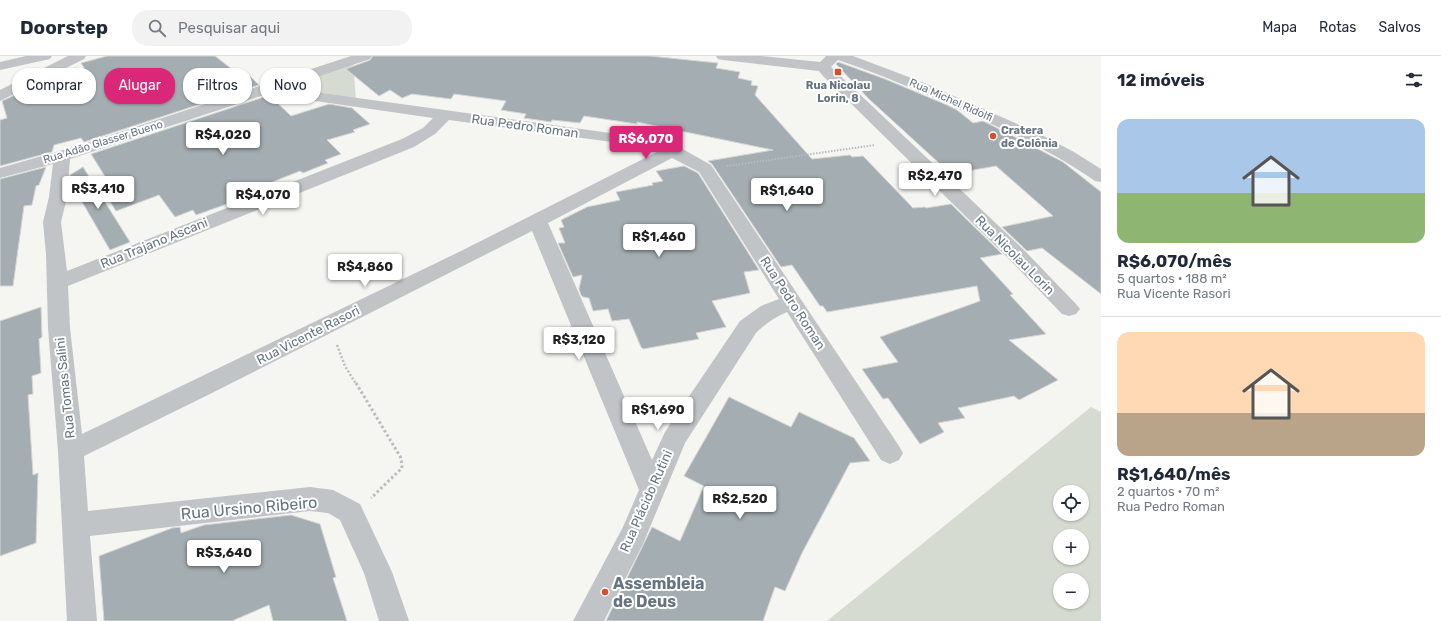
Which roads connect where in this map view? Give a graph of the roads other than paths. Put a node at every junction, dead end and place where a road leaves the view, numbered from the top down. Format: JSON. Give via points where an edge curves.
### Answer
{"nodes":[{"id":1,"x":45,"y":56,"type":"edge"},
{"id":2,"x":79,"y":56,"type":"edge"},
{"id":3,"x":365,"y":56,"type":"edge"},
{"id":4,"x":723,"y":56,"type":"edge"},
{"id":5,"x":838,"y":56,"type":"edge"},
{"id":6,"x":829,"y":62,"type":"edge"},
{"id":7,"x":0,"y":66,"type":"edge"},
{"id":8,"x":321,"y":71,"type":"edge"},
{"id":9,"x":260,"y":91,"type":"edge"},
{"id":10,"x":0,"y":96,"type":"edge"},
{"id":11,"x":321,"y":98,"type":"edge"},
{"id":12,"x":446,"y":114,"type":"junction"},
{"id":13,"x":673,"y":151,"type":"junction"},
{"id":14,"x":62,"y":155,"type":"junction"},
{"id":15,"x":0,"y":173,"type":"edge"},
{"id":16,"x":1101,"y":177,"type":"edge"},
{"id":17,"x":537,"y":220,"type":"junction"},
{"id":18,"x":58,"y":282,"type":"junction"},
{"id":19,"x":792,"y":303,"type":"junction"},
{"id":20,"x":1069,"y":308,"type":"dead end"},
{"id":21,"x":71,"y":451,"type":"junction"},
{"id":22,"x":890,"y":453,"type":"dead end"},
{"id":23,"x":652,"y":490,"type":"junction"},
{"id":24,"x":75,"y":525,"type":"junction"},
{"id":25,"x":82,"y":621,"type":"edge"},
{"id":26,"x":394,"y":621,"type":"edge"},
{"id":27,"x":588,"y":621,"type":"edge"}],
"edges":[{"from":1,"to":7,"type":"street"},
{"from":2,"to":10,"type":"street"},
{"from":3,"to":8,"type":"street","name":"Rua Adão Glasser Bueno"},
{"from":4,"to":6,"type":"street"},
{"from":5,"to":16,"type":"street","name":"Rua Michel Ridolfi","via":[[884,71],[993,119],[1070,156]]},
{"from":6,"to":20,"type":"street","name":"Rua Nicolau Lorin","via":[[828,74]]},
{"from":9,"to":14,"type":"street","name":"Rua Adão Glasser Bueno"},
{"from":11,"to":12,"type":"street","name":"Rua Pedro Roman"},
{"from":12,"to":13,"type":"street","name":"Rua Pedro Roman","via":[[620,139]]},
{"from":12,"to":18,"type":"street","name":"Rua Trajano Ascani","via":[[429,130],[408,143]]},
{"from":13,"to":17,"type":"street","name":"Rua Vicente Rasori"},
{"from":13,"to":19,"type":"street","name":"Rua Pedro Roman","via":[[705,169]]},
{"from":14,"to":15,"type":"street","name":"Rua Adão Glasser Bueno"},
{"from":14,"to":18,"type":"street","name":"Rua Tomas Salini","via":[[58,197],[52,222]]},
{"from":17,"to":21,"type":"street","name":"Rua Vicente Rasori"},
{"from":17,"to":23,"type":"street"},
{"from":18,"to":21,"type":"street","name":"Rua Tomas Salini","via":[[59,328]]},
{"from":19,"to":22,"type":"street","name":"Rua Pedro Roman"},
{"from":19,"to":23,"type":"street","name":"Rua Plácido Rutini","via":[[774,307],[748,327],[674,439]]},
{"from":21,"to":24,"type":"street","name":"Rua Tomas Salini"},
{"from":23,"to":27,"type":"street","name":"Rua Plácido Rutini","via":[[633,535]]},
{"from":24,"to":25,"type":"street","name":"Rua Tomas Salini"},
{"from":24,"to":26,"type":"street","name":"Rua Ursino Ribeiro","via":[[310,500],[333,502],[350,512],[378,572]]}]}
